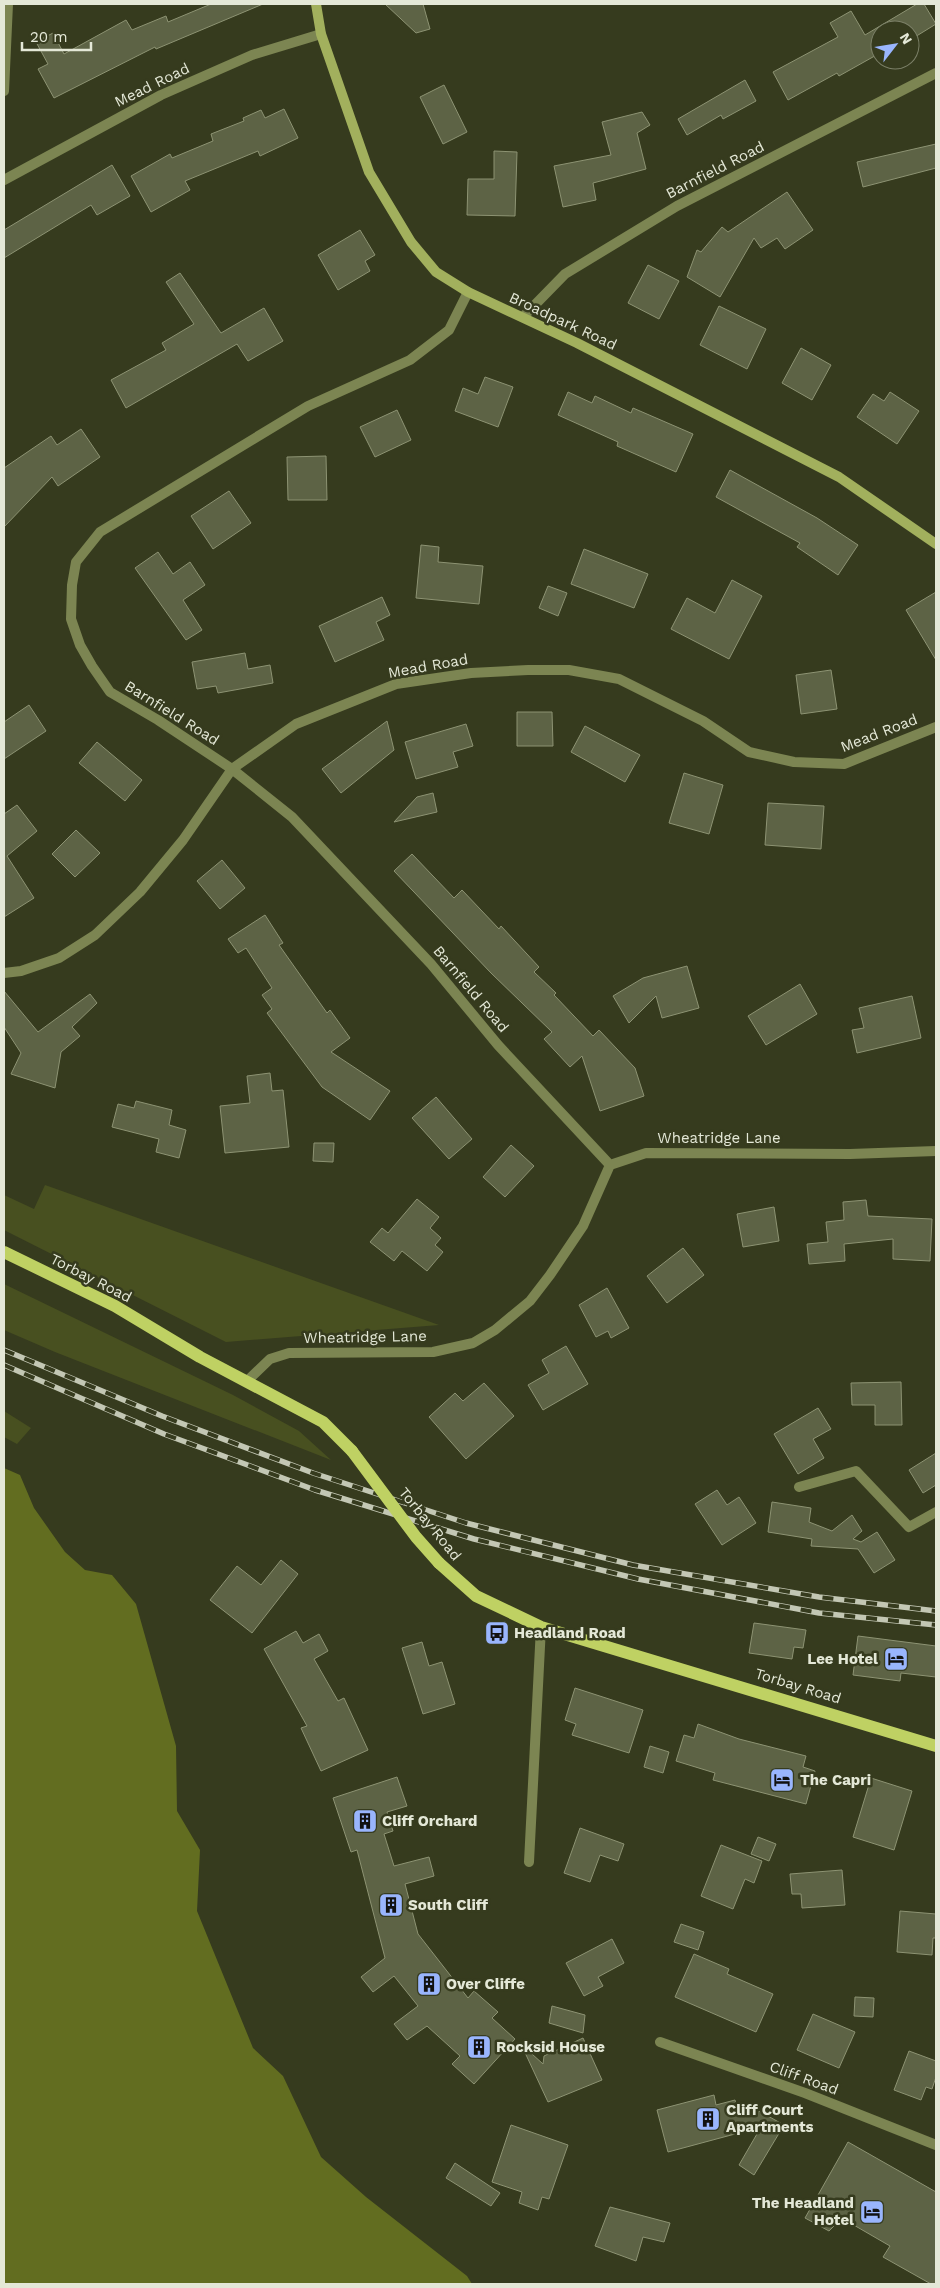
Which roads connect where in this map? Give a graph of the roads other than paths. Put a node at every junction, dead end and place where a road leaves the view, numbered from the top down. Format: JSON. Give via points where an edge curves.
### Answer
{"nodes":[{"id":1,"x":8,"y":4,"type":"edge"},
{"id":2,"x":316,"y":4,"type":"edge"},
{"id":3,"x":321,"y":34,"type":"junction"},
{"id":4,"x":936,"y":73,"type":"edge"},
{"id":5,"x":4,"y":91,"type":"edge"},
{"id":6,"x":4,"y":180,"type":"edge"},
{"id":7,"x":468,"y":292,"type":"junction"},
{"id":8,"x":523,"y":317,"type":"junction"},
{"id":9,"x":936,"y":544,"type":"edge"},
{"id":10,"x":936,"y":727,"type":"edge"},
{"id":11,"x":232,"y":769,"type":"junction"},
{"id":12,"x":4,"y":973,"type":"edge"},
{"id":13,"x":936,"y":1151,"type":"edge"},
{"id":14,"x":610,"y":1165,"type":"junction"},
{"id":15,"x":4,"y":1252,"type":"edge"},
{"id":16,"x":247,"y":1381,"type":"junction"},
{"id":17,"x":800,"y":1486,"type":"dead end"},
{"id":18,"x":936,"y":1512,"type":"edge"},
{"id":19,"x":541,"y":1626,"type":"junction"},
{"id":20,"x":936,"y":1746,"type":"edge"},
{"id":21,"x":530,"y":1862,"type":"dead end"},
{"id":22,"x":660,"y":2042,"type":"dead end"},
{"id":23,"x":936,"y":2146,"type":"edge"}],
"edges":[{"from":1,"to":5,"type":"street"},
{"from":2,"to":3,"type":"street","name":"Broadpark Road"},
{"from":3,"to":6,"type":"street","name":"Mead Road","via":[[252,55],[161,95]]},
{"from":3,"to":7,"type":"street","name":"Broadpark Road","via":[[369,172],[411,242],[436,272]]},
{"from":4,"to":8,"type":"street","name":"Barnfield Road","via":[[677,206],[565,274]]},
{"from":7,"to":8,"type":"street","name":"Broadpark Road"},
{"from":7,"to":11,"type":"street","name":"Barnfield Road","via":[[449,330],[410,360],[299,411],[100,532],[76,562],[71,618],[80,645],[110,692]]},
{"from":8,"to":9,"type":"street","name":"Broadpark Road","via":[[840,477]]},
{"from":10,"to":11,"type":"street","name":"Mead Road","via":[[844,764],[794,762],[749,752],[703,721],[619,679],[569,670],[471,673],[396,684],[296,724]]},
{"from":11,"to":12,"type":"street","name":"Mead Road","via":[[159,870],[99,931],[58,958],[21,971]]},
{"from":11,"to":14,"type":"street","name":"Barnfield Road","via":[[292,817],[431,964],[498,1045]]},
{"from":13,"to":14,"type":"street","name":"Wheatridge Lane","via":[[646,1153]]},
{"from":14,"to":16,"type":"street","name":"Wheatridge Lane","via":[[583,1226],[550,1275],[530,1301],[495,1330],[473,1343],[433,1352],[289,1353],[270,1359]]},
{"from":15,"to":16,"type":"main road","name":"Torbay Road","via":[[115,1306]]},
{"from":16,"to":19,"type":"main road","name":"Torbay Road","bridge":true,"via":[[323,1422],[352,1451],[439,1564],[476,1596]]},
{"from":17,"to":18,"type":"street","via":[[856,1471],[909,1527]]},
{"from":19,"to":20,"type":"main road","name":"Torbay Road"},
{"from":19,"to":21,"type":"street"},
{"from":22,"to":23,"type":"street","name":"Cliff Road","via":[[805,2093]]}]}
